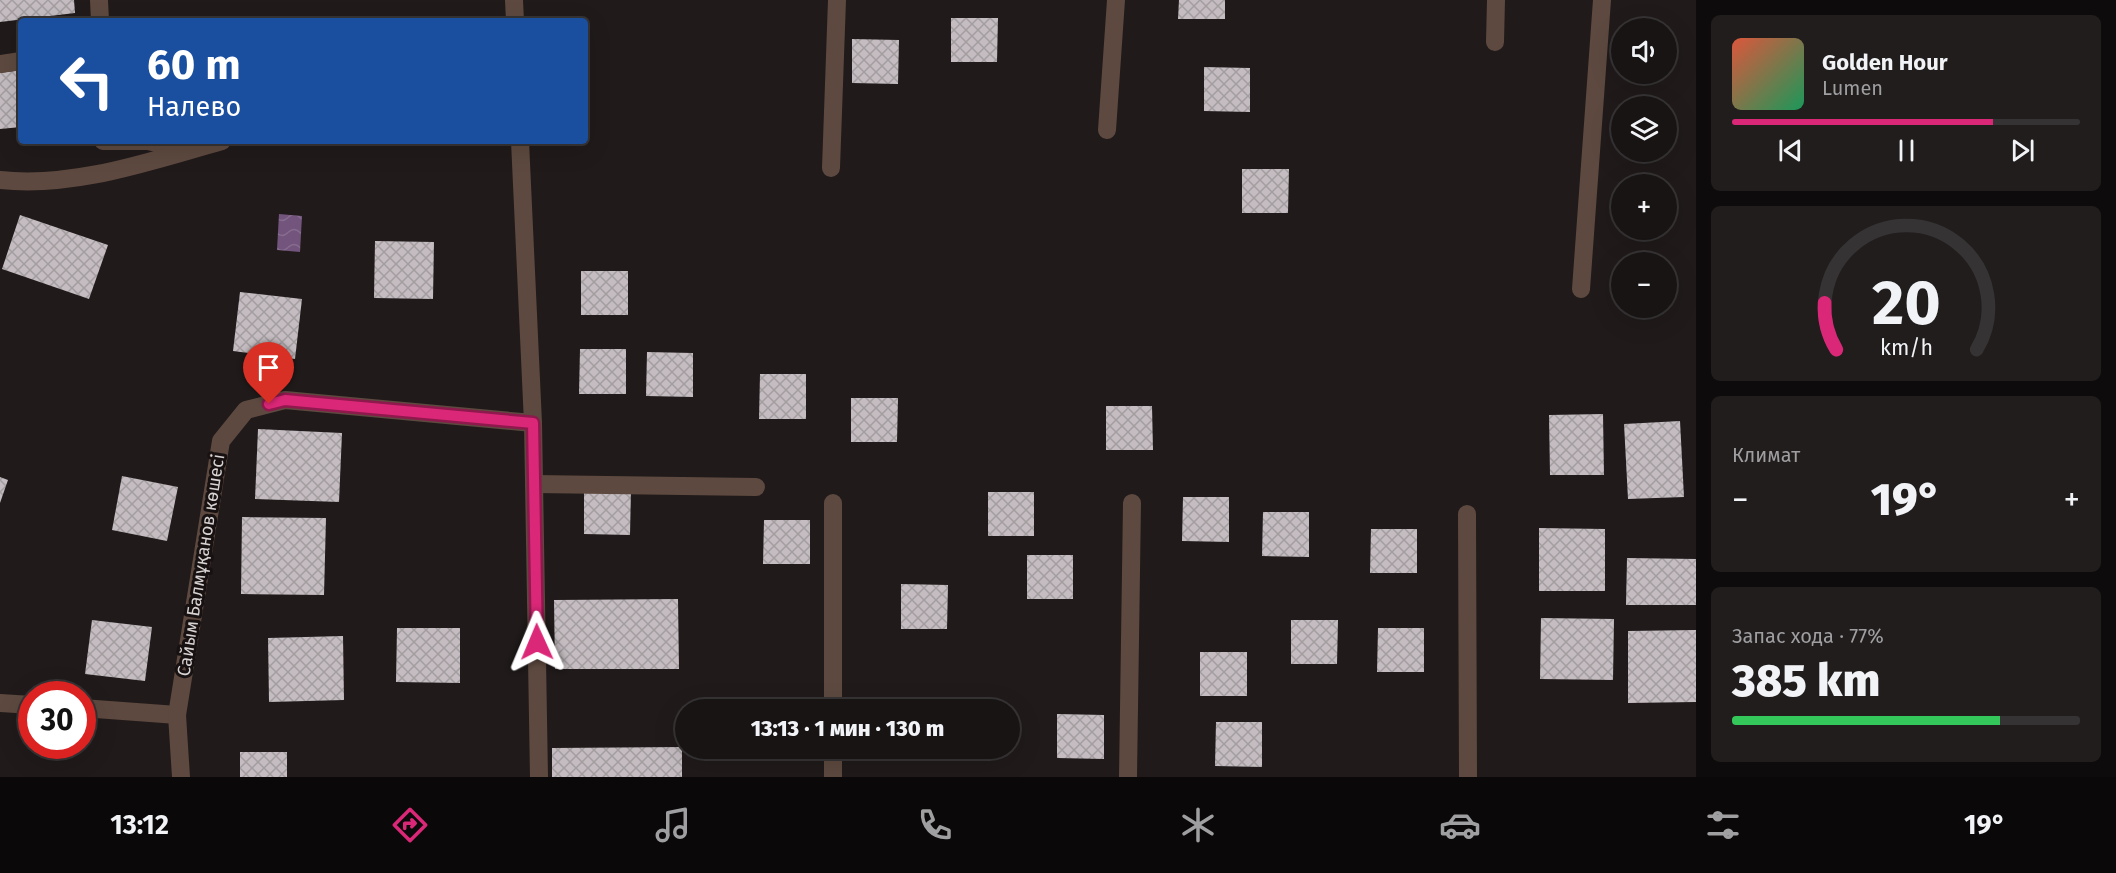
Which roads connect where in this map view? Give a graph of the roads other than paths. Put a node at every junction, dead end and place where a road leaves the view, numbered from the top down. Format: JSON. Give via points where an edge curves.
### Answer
{"nodes":[{"id":1,"x":99,"y":0,"type":"edge"},
{"id":2,"x":514,"y":0,"type":"edge"},
{"id":3,"x":837,"y":0,"type":"edge"},
{"id":4,"x":1116,"y":0,"type":"edge"},
{"id":5,"x":1496,"y":0,"type":"edge"},
{"id":6,"x":1602,"y":0,"type":"edge"},
{"id":7,"x":99,"y":18,"type":"edge"},
{"id":8,"x":515,"y":18,"type":"edge"},
{"id":9,"x":1495,"y":42,"type":"dead end"},
{"id":10,"x":18,"y":61,"type":"edge"},
{"id":11,"x":0,"y":64,"type":"edge"},
{"id":12,"x":1107,"y":130,"type":"dead end"},
{"id":13,"x":161,"y":144,"type":"edge"},
{"id":14,"x":210,"y":144,"type":"edge"},
{"id":15,"x":520,"y":144,"type":"edge"},
{"id":16,"x":187,"y":150,"type":"junction"},
{"id":17,"x":831,"y":168,"type":"dead end"},
{"id":18,"x":0,"y":180,"type":"edge"},
{"id":19,"x":1581,"y":289,"type":"dead end"},
{"id":20,"x":533,"y":423,"type":"junction"},
{"id":21,"x":534,"y":484,"type":"junction"},
{"id":22,"x":756,"y":487,"type":"dead end"},
{"id":23,"x":1132,"y":502,"type":"dead end"},
{"id":24,"x":833,"y":503,"type":"dead end"},
{"id":25,"x":1467,"y":514,"type":"dead end"},
{"id":26,"x":833,"y":699,"type":"edge"},
{"id":27,"x":0,"y":702,"type":"edge"},
{"id":28,"x":18,"y":704,"type":"edge"},
{"id":29,"x":96,"y":709,"type":"edge"},
{"id":30,"x":177,"y":715,"type":"junction"},
{"id":31,"x":833,"y":759,"type":"edge"},
{"id":32,"x":181,"y":777,"type":"edge"},
{"id":33,"x":539,"y":777,"type":"edge"},
{"id":34,"x":833,"y":777,"type":"edge"},
{"id":35,"x":1128,"y":777,"type":"edge"},
{"id":36,"x":1468,"y":777,"type":"edge"}],
"edges":[{"from":1,"to":7,"type":"street"},
{"from":2,"to":8,"type":"street"},
{"from":3,"to":17,"type":"street"},
{"from":4,"to":12,"type":"street"},
{"from":5,"to":9,"type":"street"},
{"from":6,"to":19,"type":"street"},
{"from":10,"to":11,"type":"street"},
{"from":13,"to":16,"type":"street"},
{"from":14,"to":16,"type":"street"},
{"from":15,"to":20,"type":"street"},
{"from":16,"to":18,"type":"street","via":[[58,181]]},
{"from":20,"to":21,"type":"street"},
{"from":20,"to":30,"type":"street","name":"Сайым Балмұқанов көшесі","via":[[285,400],[246,410],[221,441]]},
{"from":21,"to":22,"type":"street"},
{"from":21,"to":33,"type":"street"},
{"from":23,"to":35,"type":"street"},
{"from":24,"to":26,"type":"street"},
{"from":25,"to":36,"type":"street"},
{"from":27,"to":28,"type":"street"},
{"from":29,"to":30,"type":"street"},
{"from":30,"to":32,"type":"street","name":"Сайым Балмұқанов көшесі"},
{"from":31,"to":34,"type":"street"}]}
